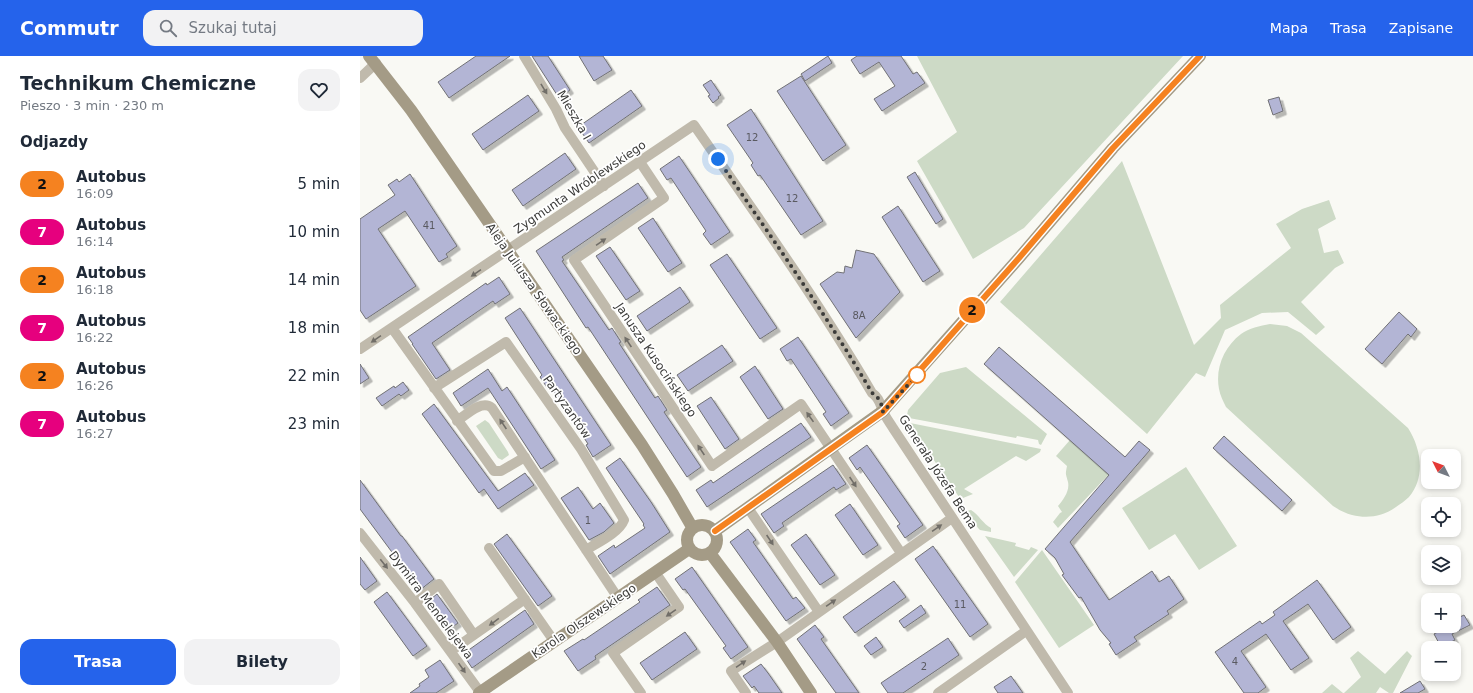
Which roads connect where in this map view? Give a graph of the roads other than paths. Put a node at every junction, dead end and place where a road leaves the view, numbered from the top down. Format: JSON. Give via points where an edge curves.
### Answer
{"nodes":[{"id":1,"x":524,"y":56,"type":"edge"},
{"id":2,"x":1200,"y":56,"type":"edge"},
{"id":3,"x":372,"y":60,"type":"edge"},
{"id":4,"x":360,"y":78,"type":"edge"},
{"id":5,"x":694,"y":125,"type":"joint"},
{"id":6,"x":640,"y":162,"type":"junction"},
{"id":7,"x":604,"y":186,"type":"junction"},
{"id":8,"x":508,"y":251,"type":"junction"},
{"id":9,"x":392,"y":328,"type":"junction"},
{"id":10,"x":360,"y":349,"type":"edge"},
{"id":11,"x":434,"y":388,"type":"junction"},
{"id":12,"x":883,"y":412,"type":"junction"},
{"id":13,"x":458,"y":421,"type":"junction"},
{"id":14,"x":831,"y":450,"type":"junction"},
{"id":15,"x":525,"y":457,"type":"junction"},
{"id":16,"x":748,"y":508,"type":"junction"},
{"id":17,"x":952,"y":518,"type":"junction"},
{"id":18,"x":692,"y":527,"type":"junction"},
{"id":19,"x":715,"y":531,"type":"junction"},
{"id":20,"x":360,"y":533,"type":"edge"},
{"id":21,"x":489,"y":548,"type":"dead end"},
{"id":22,"x":689,"y":548,"type":"junction"},
{"id":23,"x":586,"y":550,"type":"junction"},
{"id":24,"x":710,"y":553,"type":"junction"},
{"id":25,"x":901,"y":553,"type":"junction"},
{"id":26,"x":655,"y":572,"type":"junction"},
{"id":27,"x":618,"y":598,"type":"junction"},
{"id":28,"x":525,"y":599,"type":"junction"},
{"id":29,"x":415,"y":603,"type":"junction"},
{"id":30,"x":819,"y":612,"type":"junction"},
{"id":31,"x":1026,"y":631,"type":"junction"},
{"id":32,"x":474,"y":635,"type":"junction"},
{"id":33,"x":554,"y":641,"type":"junction"},
{"id":34,"x":777,"y":642,"type":"junction"},
{"id":35,"x":450,"y":651,"type":"junction"},
{"id":36,"x":480,"y":692,"type":"edge"},
{"id":37,"x":641,"y":693,"type":"edge"},
{"id":38,"x":746,"y":693,"type":"edge"},
{"id":39,"x":811,"y":693,"type":"edge"},
{"id":40,"x":938,"y":693,"type":"edge"},
{"id":41,"x":1068,"y":693,"type":"edge"}],
"edges":[{"from":1,"to":7,"type":"street","name":"Mieszka I","one_way":true,"via":[[565,128]]},
{"from":2,"to":12,"type":"street","via":[[1113,148]]},
{"from":3,"to":4,"type":"street"},
{"from":3,"to":8,"type":"street","name":"Aleja Juliusza Słowackiego","via":[[411,110]]},
{"from":5,"to":6,"type":"street","name":"Zygmunta Wróblewskiego"},
{"from":5,"to":12,"type":"street","name":"Generała Józefa Bema","via":[[791,265],[872,393],[882,404]]},
{"from":6,"to":7,"type":"street","name":"Zygmunta Wróblewskiego"},
{"from":14,"to":6,"type":"street","name":"Janusza Kusocińskiego","one_way":true,"via":[[802,404],[712,466],[574,260],[664,198]]},
{"from":7,"to":8,"type":"street","name":"Zygmunta Wróblewskiego"},
{"from":8,"to":9,"type":"street","name":"Zygmunta Wróblewskiego","one_way":true},
{"from":8,"to":18,"type":"street","name":"Aleja Juliusza Słowackiego","via":[[642,445]]},
{"from":9,"to":10,"type":"street","name":"Zygmunta Wróblewskiego","one_way":true},
{"from":9,"to":11,"type":"street"},
{"from":11,"to":13,"type":"street"},
{"from":11,"to":23,"type":"street","name":"Partyzantów","via":[[506,342],[584,455],[624,520],[618,530]]},
{"from":12,"to":14,"type":"street"},
{"from":12,"to":17,"type":"street","name":"Generała Józefa Bema"},
{"from":13,"to":15,"type":"street","via":[[494,471],[501,471]]},
{"from":15,"to":13,"type":"street","one_way":true,"via":[[489,406],[482,405]]},
{"from":14,"to":16,"type":"street"},
{"from":14,"to":25,"type":"street","one_way":true},
{"from":15,"to":23,"type":"street"},
{"from":16,"to":19,"type":"street"},
{"from":16,"to":30,"type":"street","one_way":true},
{"from":25,"to":17,"type":"street","one_way":true},
{"from":17,"to":31,"type":"street","name":"Generała Józefa Bema"},
{"from":18,"to":19,"type":"street","via":[[707,525]]},
{"from":18,"to":22,"type":"street","via":[[687,535]]},
{"from":19,"to":24,"type":"street","via":[[718,541]]},
{"from":20,"to":29,"type":"street","name":"Dymitra Mendelejewa","one_way":true},
{"from":21,"to":28,"type":"street"},
{"from":22,"to":24,"type":"street","via":[[696,554]]},
{"from":22,"to":26,"type":"street","name":"Karola Olszewskiego"},
{"from":23,"to":27,"type":"street"},
{"from":24,"to":34,"type":"street"},
{"from":30,"to":25,"type":"street","one_way":true},
{"from":26,"to":27,"type":"street","name":"Karola Olszewskiego"},
{"from":26,"to":37,"type":"street","one_way":true,"via":[[679,607],[613,653]]},
{"from":27,"to":33,"type":"street","name":"Karola Olszewskiego"},
{"from":28,"to":32,"type":"street","one_way":true},
{"from":28,"to":33,"type":"street"},
{"from":29,"to":32,"type":"street","via":[[439,584]]},
{"from":29,"to":35,"type":"street","name":"Dymitra Mendelejewa"},
{"from":30,"to":34,"type":"street"},
{"from":31,"to":40,"type":"street"},
{"from":31,"to":41,"type":"street","name":"Generała Józefa Bema"},
{"from":32,"to":35,"type":"street"},
{"from":33,"to":36,"type":"street","name":"Karola Olszewskiego"},
{"from":38,"to":34,"type":"street","one_way":true,"via":[[731,671]]},
{"from":34,"to":39,"type":"street"},
{"from":35,"to":36,"type":"street","name":"Dymitra Mendelejewa","one_way":true}]}
